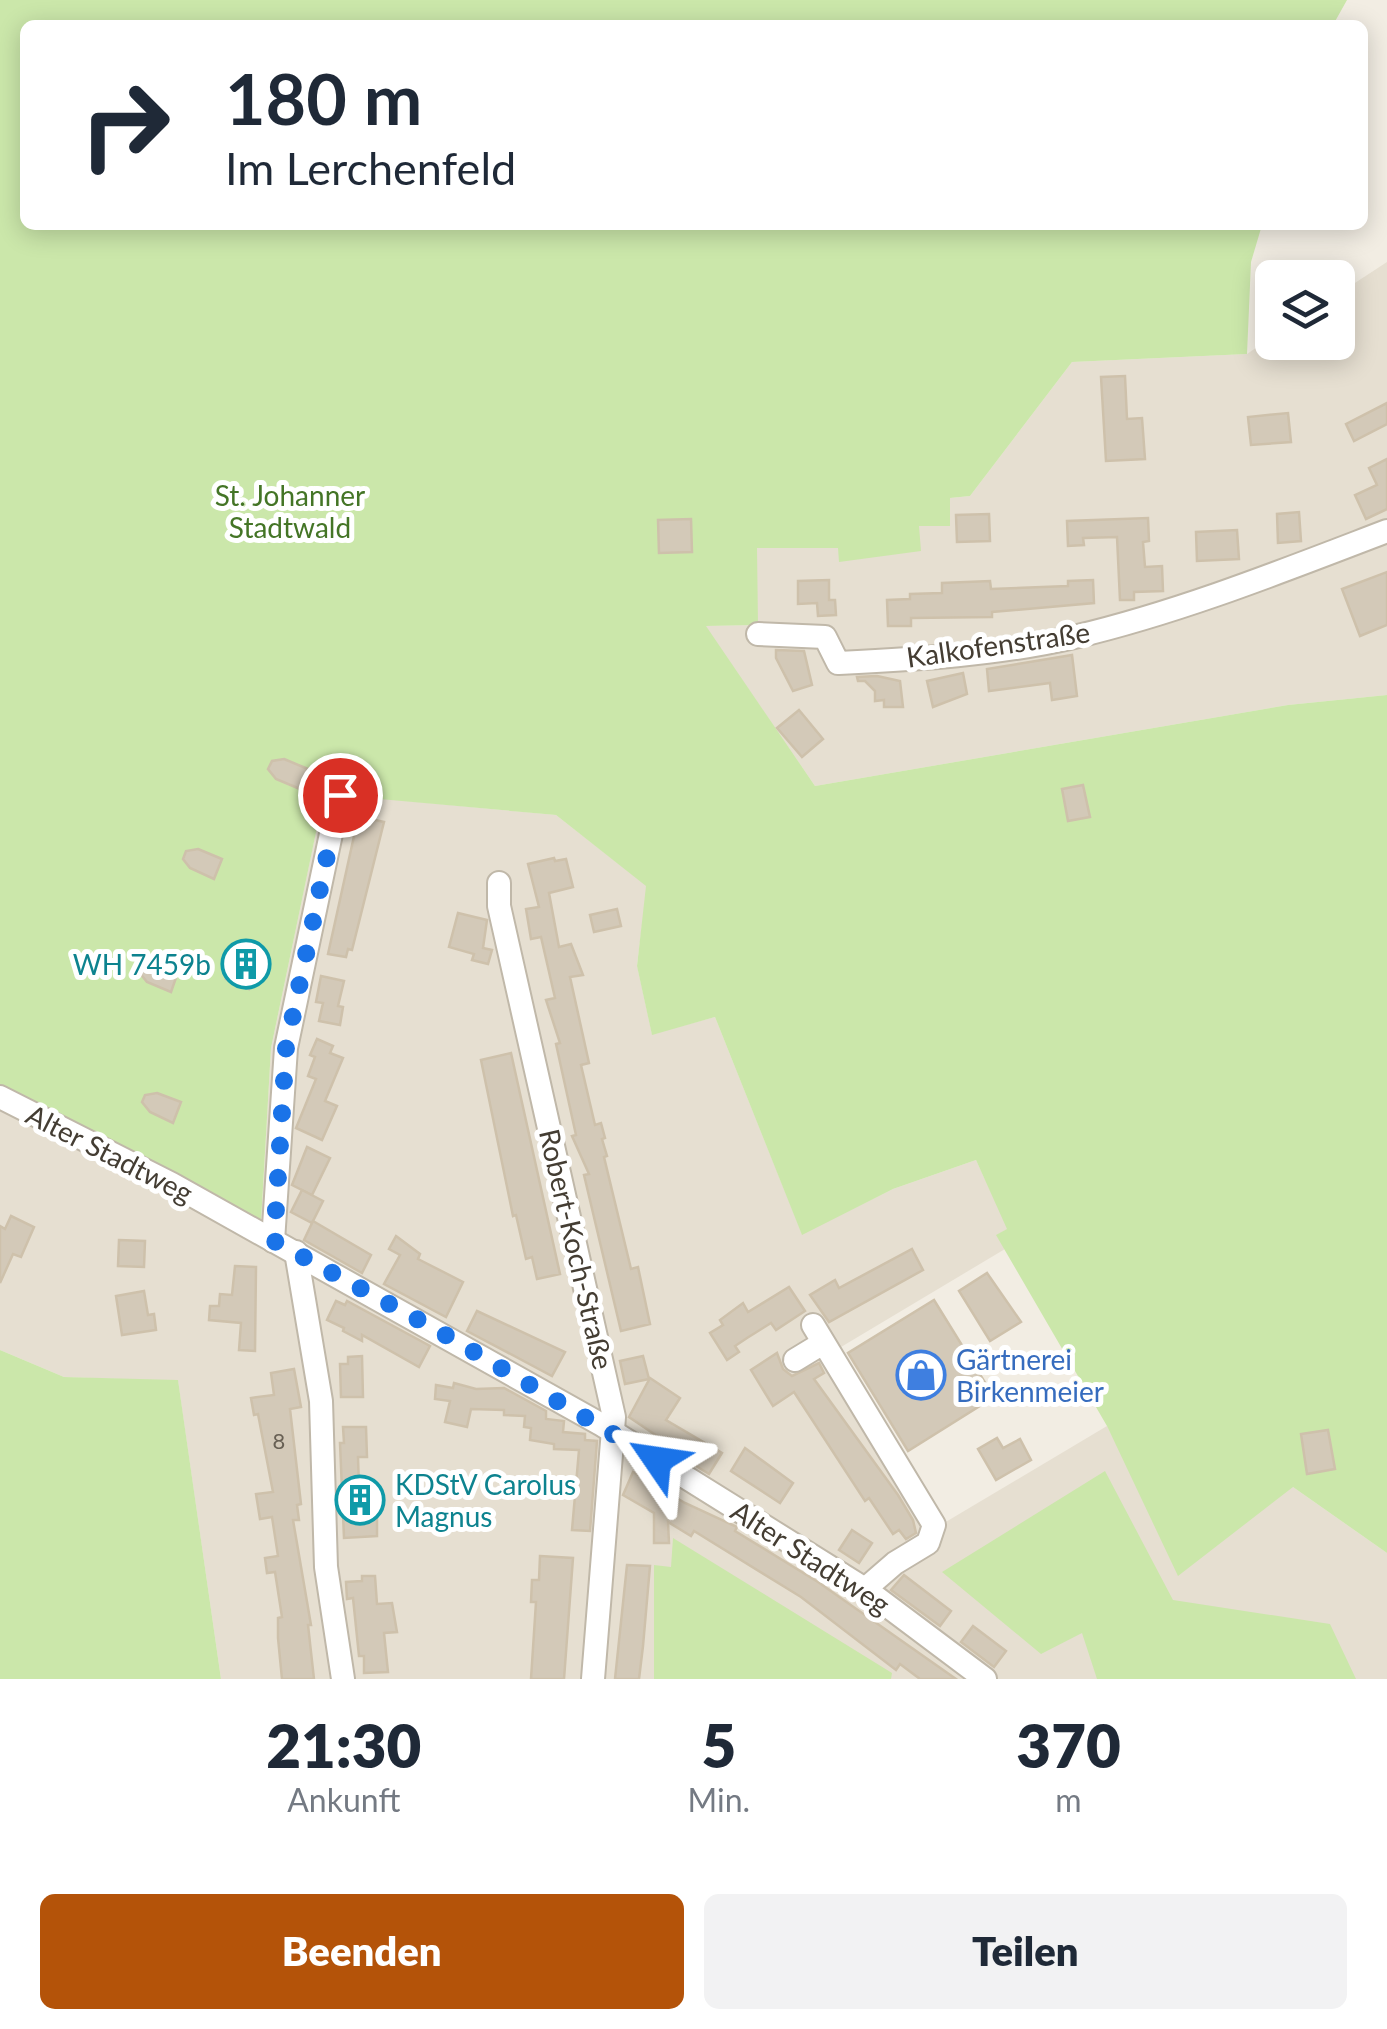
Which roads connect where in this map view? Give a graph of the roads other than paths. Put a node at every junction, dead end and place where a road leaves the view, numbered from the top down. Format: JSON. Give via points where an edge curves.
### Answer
{"nodes":[{"id":1,"x":1387,"y":531,"type":"edge"},
{"id":2,"x":758,"y":634,"type":"dead end"},
{"id":3,"x":340,"y":791,"type":"dead end"},
{"id":4,"x":499,"y":883,"type":"dead end"},
{"id":5,"x":0,"y":1097,"type":"edge"},
{"id":6,"x":274,"y":1241,"type":"junction"},
{"id":7,"x":296,"y":1252,"type":"junction"},
{"id":8,"x":795,"y":1360,"type":"dead end"},
{"id":9,"x":616,"y":1433,"type":"junction"},
{"id":10,"x":865,"y":1589,"type":"junction"},
{"id":11,"x":343,"y":1679,"type":"edge"},
{"id":12,"x":593,"y":1679,"type":"edge"},
{"id":13,"x":986,"y":1679,"type":"edge"}],
"edges":[{"from":1,"to":2,"type":"street","name":"Kalkofenstraße","via":[[1306,573],[1095,631],[957,656],[838,663],[824,637]]},
{"from":3,"to":6,"type":"street","via":[[286,1048]]},
{"from":4,"to":9,"type":"street","name":"Robert-Koch-Straße"},
{"from":5,"to":6,"type":"street","name":"Alter Stadtweg"},
{"from":6,"to":7,"type":"street","name":"Alter Stadtweg"},
{"from":7,"to":9,"type":"street","name":"Alter Stadtweg"},
{"from":7,"to":11,"type":"street","via":[[321,1401],[326,1568]]},
{"from":8,"to":10,"type":"street","via":[[818,1334],[934,1525],[928,1543]]},
{"from":9,"to":10,"type":"street","name":"Alter Stadtweg"},
{"from":9,"to":12,"type":"street","name":"Robert-Koch-Straße"},
{"from":10,"to":13,"type":"street","name":"Alter Stadtweg"}]}
